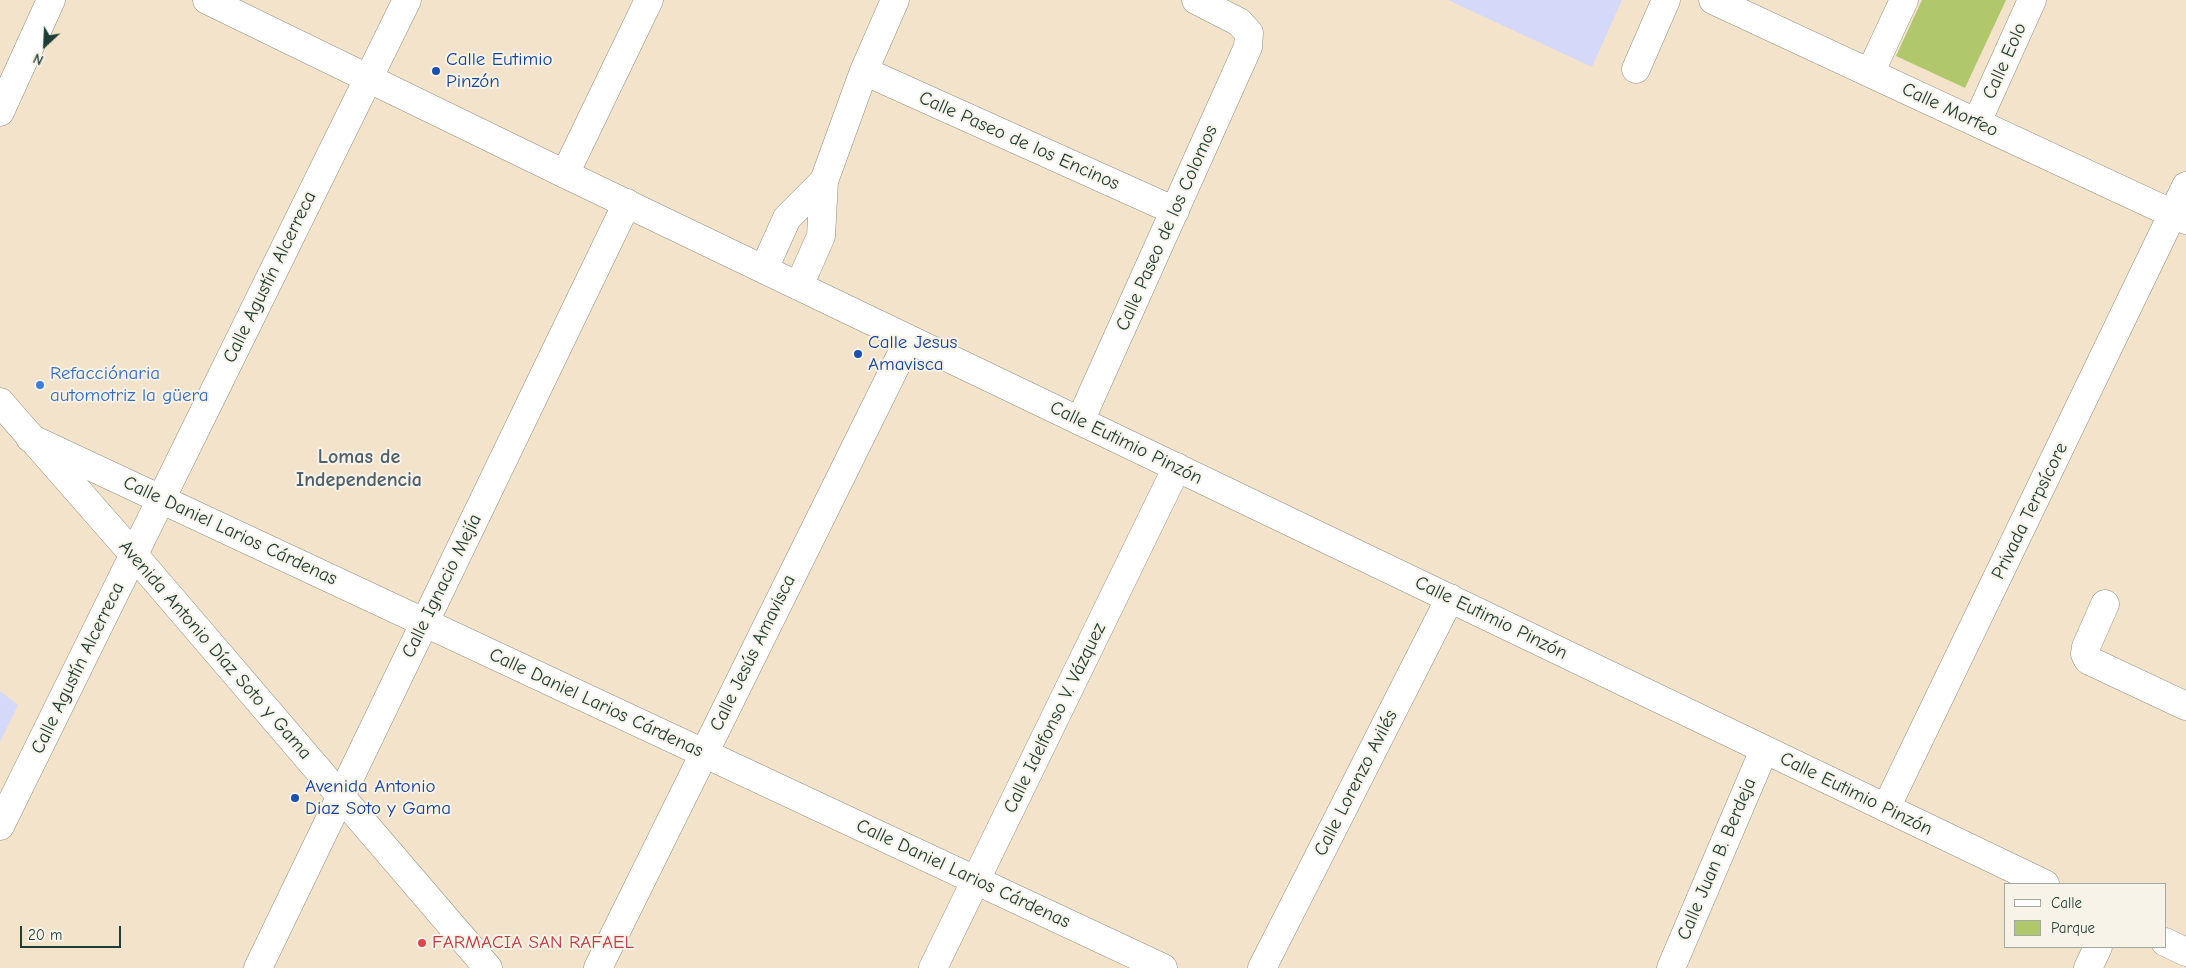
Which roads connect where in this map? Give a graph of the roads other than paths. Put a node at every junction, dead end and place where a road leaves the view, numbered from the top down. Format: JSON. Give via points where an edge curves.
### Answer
{"nodes":[{"id":1,"x":51,"y":0,"type":"edge"},
{"id":2,"x":207,"y":0,"type":"edge"},
{"id":3,"x":407,"y":0,"type":"edge"},
{"id":4,"x":650,"y":0,"type":"edge"},
{"id":5,"x":895,"y":0,"type":"edge"},
{"id":6,"x":1196,"y":0,"type":"edge"},
{"id":7,"x":1666,"y":0,"type":"edge"},
{"id":8,"x":1713,"y":0,"type":"edge"},
{"id":9,"x":1904,"y":0,"type":"edge"},
{"id":10,"x":2032,"y":0,"type":"edge"},
{"id":11,"x":1636,"y":69,"type":"dead end"},
{"id":12,"x":864,"y":71,"type":"junction"},
{"id":13,"x":1870,"y":73,"type":"junction"},
{"id":14,"x":368,"y":79,"type":"junction"},
{"id":15,"x":0,"y":112,"type":"edge"},
{"id":16,"x":1977,"y":122,"type":"junction"},
{"id":17,"x":565,"y":174,"type":"junction"},
{"id":18,"x":824,"y":181,"type":"junction"},
{"id":19,"x":2186,"y":186,"type":"edge"},
{"id":20,"x":627,"y":203,"type":"junction"},
{"id":21,"x":1175,"y":211,"type":"junction"},
{"id":22,"x":2180,"y":217,"type":"edge"},
{"id":23,"x":764,"y":269,"type":"junction"},
{"id":24,"x":799,"y":286,"type":"junction"},
{"id":25,"x":909,"y":339,"type":"junction"},
{"id":26,"x":0,"y":402,"type":"edge"},
{"id":27,"x":1080,"y":421,"type":"junction"},
{"id":28,"x":30,"y":438,"type":"junction"},
{"id":29,"x":1177,"y":467,"type":"junction"},
{"id":30,"x":161,"y":499,"type":"junction"},
{"id":31,"x":134,"y":555,"type":"junction"},
{"id":32,"x":1450,"y":598,"type":"junction"},
{"id":33,"x":2105,"y":604,"type":"dead end"},
{"id":34,"x":424,"y":623,"type":"junction"},
{"id":35,"x":2182,"y":698,"type":"edge"},
{"id":36,"x":1764,"y":750,"type":"junction"},
{"id":37,"x":704,"y":753,"type":"junction"},
{"id":38,"x":340,"y":797,"type":"junction"},
{"id":39,"x":1886,"y":808,"type":"junction"},
{"id":40,"x":0,"y":826,"type":"edge"},
{"id":41,"x":976,"y":880,"type":"junction"},
{"id":42,"x":2043,"y":883,"type":"edge"},
{"id":43,"x":2166,"y":942,"type":"edge"},
{"id":44,"x":2098,"y":948,"type":"edge"},
{"id":45,"x":2186,"y":952,"type":"edge"},
{"id":46,"x":258,"y":968,"type":"edge"},
{"id":47,"x":488,"y":968,"type":"edge"},
{"id":48,"x":598,"y":968,"type":"edge"},
{"id":49,"x":933,"y":968,"type":"edge"},
{"id":50,"x":1163,"y":968,"type":"edge"},
{"id":51,"x":1262,"y":968,"type":"edge"},
{"id":52,"x":1671,"y":968,"type":"edge"},
{"id":53,"x":2088,"y":968,"type":"edge"}],
"edges":[{"from":1,"to":15,"type":"street"},
{"from":2,"to":14,"type":"street","name":"Calle Eutimio Pinzón"},
{"from":3,"to":14,"type":"street","name":"Calle Agustín Alcerreca"},
{"from":4,"to":17,"type":"street"},
{"from":5,"to":12,"type":"street"},
{"from":6,"to":21,"type":"street","name":"Calle Paseo de los Colomos","via":[[1239,22],[1249,33],[1248,47]]},
{"from":7,"to":11,"type":"street"},
{"from":8,"to":13,"type":"street","name":"Calle Morfeo"},
{"from":9,"to":13,"type":"street"},
{"from":10,"to":16,"type":"street","name":"Calle Eolo"},
{"from":12,"to":18,"type":"street"},
{"from":12,"to":21,"type":"street","name":"Calle Paseo de los Encinos"},
{"from":13,"to":16,"type":"street","name":"Calle Morfeo"},
{"from":14,"to":17,"type":"street","name":"Calle Eutimio Pinzón"},
{"from":14,"to":30,"type":"street","name":"Calle Agustín Alcerreca"},
{"from":16,"to":22,"type":"street","name":"Calle Morfeo"},
{"from":17,"to":20,"type":"street","name":"Calle Eutimio Pinzón"},
{"from":18,"to":23,"type":"street","via":[[787,218]]},
{"from":18,"to":24,"type":"street","via":[[821,236]]},
{"from":19,"to":22,"type":"street","name":"Privada Terpsícore"},
{"from":20,"to":23,"type":"street","name":"Calle Eutimio Pinzón"},
{"from":20,"to":34,"type":"street","name":"Calle Ignacio Mejía"},
{"from":21,"to":27,"type":"street","name":"Calle Paseo de los Colomos"},
{"from":22,"to":39,"type":"street","name":"Privada Terpsícore"},
{"from":23,"to":24,"type":"street","name":"Calle Eutimio Pinzón"},
{"from":24,"to":25,"type":"street","name":"Calle Eutimio Pinzón"},
{"from":25,"to":27,"type":"street","name":"Calle Eutimio Pinzón"},
{"from":25,"to":37,"type":"street","name":"Calle Jesús Amavisca"},
{"from":26,"to":28,"type":"street","name":"Avenida Antonio Díaz Soto y Gama"},
{"from":27,"to":29,"type":"street","name":"Calle Eutimio Pinzón"},
{"from":28,"to":30,"type":"street","name":"Calle Daniel Larios Cárdenas"},
{"from":28,"to":31,"type":"street","name":"Avenida Antonio Díaz Soto y Gama"},
{"from":29,"to":32,"type":"street","name":"Calle Eutimio Pinzón"},
{"from":29,"to":41,"type":"street","name":"Calle Idelfonso V. Vázquez"},
{"from":30,"to":31,"type":"street","name":"Calle Agustín Alcerreca"},
{"from":30,"to":34,"type":"street","name":"Calle Daniel Larios Cárdenas"},
{"from":31,"to":38,"type":"street","name":"Avenida Antonio Díaz Soto y Gama"},
{"from":31,"to":40,"type":"street","name":"Calle Agustín Alcerreca"},
{"from":32,"to":36,"type":"street","name":"Calle Eutimio Pinzón"},
{"from":32,"to":51,"type":"street","name":"Calle Lorenzo Avilés"},
{"from":33,"to":35,"type":"street","via":[[2086,647],[2084,654],[2088,660]]},
{"from":34,"to":37,"type":"street","name":"Calle Daniel Larios Cárdenas"},
{"from":34,"to":38,"type":"street","name":"Calle Ignacio Mejía"},
{"from":36,"to":39,"type":"street","name":"Calle Eutimio Pinzón"},
{"from":36,"to":52,"type":"street","name":"Calle Juan B. Berdeja"},
{"from":37,"to":41,"type":"street","name":"Calle Daniel Larios Cárdenas"},
{"from":37,"to":48,"type":"street","name":"Calle Jesús Amavisca"},
{"from":38,"to":46,"type":"street","name":"Calle Ignacio Mejía"},
{"from":38,"to":47,"type":"street","name":"Avenida Antonio Díaz Soto y Gama"},
{"from":39,"to":42,"type":"street","name":"Calle Eutimio Pinzón"},
{"from":41,"to":49,"type":"street","name":"Calle Idelfonso V. Vázquez"},
{"from":41,"to":50,"type":"street","name":"Calle Daniel Larios Cárdenas"},
{"from":43,"to":45,"type":"street"},
{"from":44,"to":53,"type":"street"}]}
